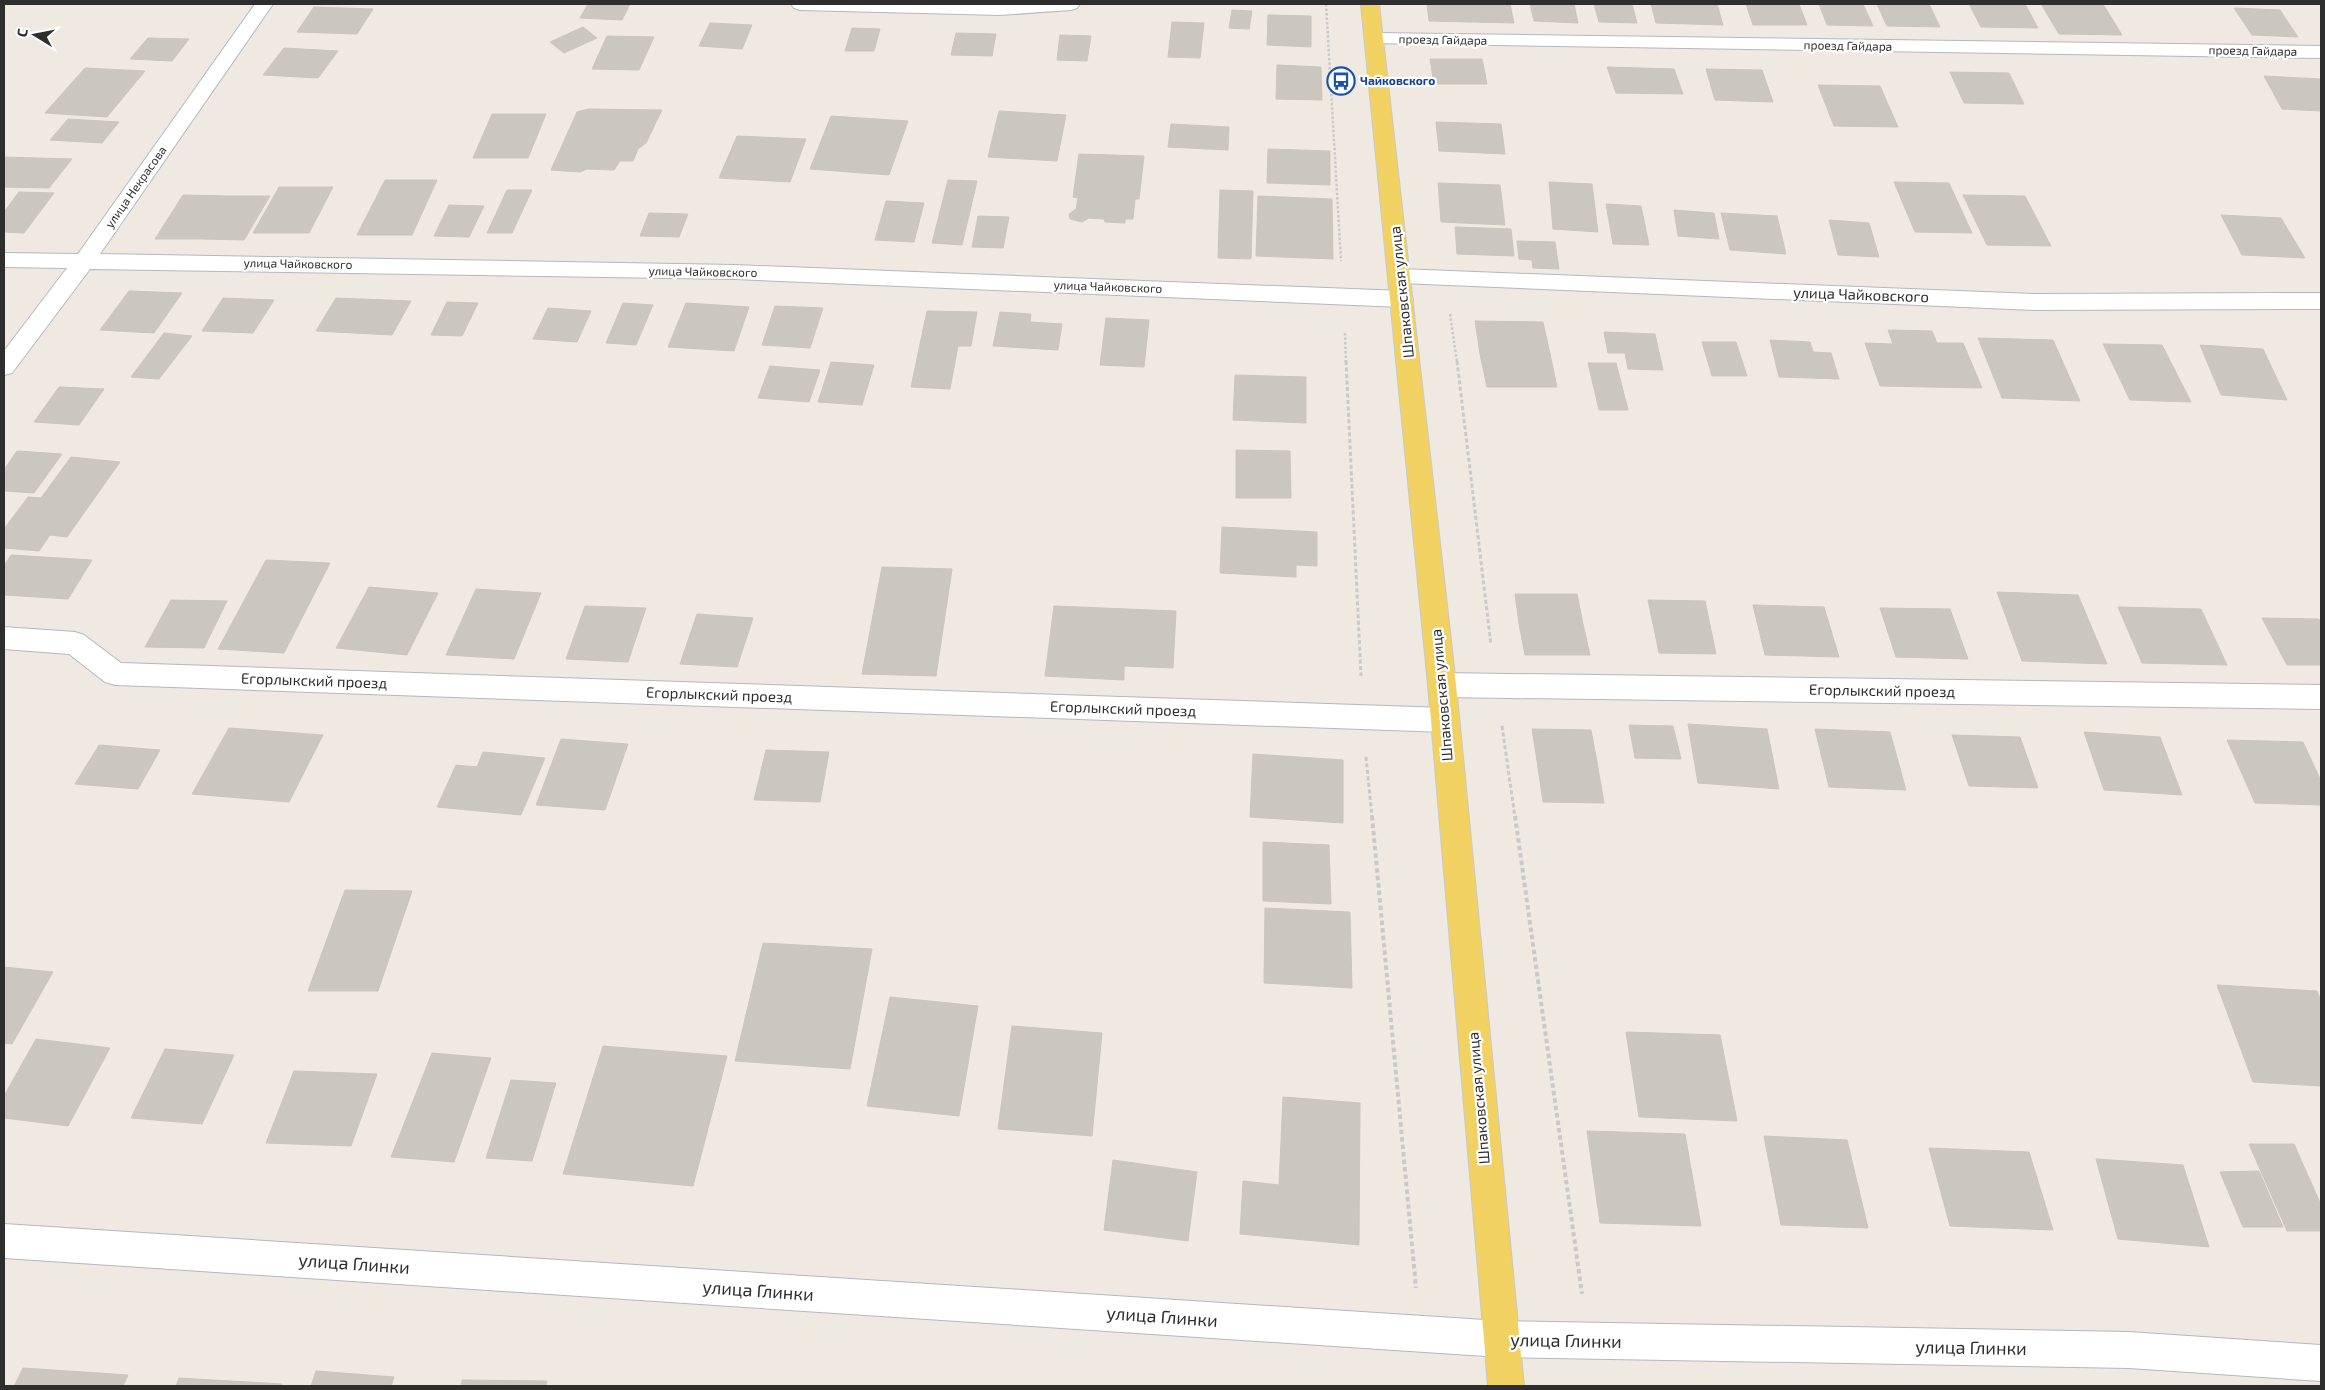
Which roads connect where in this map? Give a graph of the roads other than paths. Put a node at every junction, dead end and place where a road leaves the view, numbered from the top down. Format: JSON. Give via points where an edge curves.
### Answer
{"nodes":[{"id":1,"x":264,"y":4,"type":"edge"},
{"id":2,"x":800,"y":4,"type":"edge"},
{"id":3,"x":1071,"y":4,"type":"edge"},
{"id":4,"x":1370,"y":4,"type":"edge"},
{"id":5,"x":1375,"y":39,"type":"junction"},
{"id":6,"x":2321,"y":52,"type":"edge"},
{"id":7,"x":4,"y":260,"type":"edge"},
{"id":8,"x":85,"y":260,"type":"junction"},
{"id":9,"x":1401,"y":288,"type":"junction"},
{"id":10,"x":2321,"y":301,"type":"edge"},
{"id":11,"x":4,"y":367,"type":"edge"},
{"id":12,"x":4,"y":638,"type":"edge"},
{"id":13,"x":1442,"y":685,"type":"junction"},
{"id":14,"x":2321,"y":697,"type":"edge"},
{"id":15,"x":1445,"y":720,"type":"junction"},
{"id":16,"x":4,"y":1241,"type":"edge"},
{"id":17,"x":1500,"y":1339,"type":"junction"},
{"id":18,"x":2321,"y":1363,"type":"edge"},
{"id":19,"x":1506,"y":1386,"type":"edge"}],
"edges":[{"from":1,"to":8,"type":"street","name":"улица Некрасова"},
{"from":2,"to":3,"type":"street","via":[[1000,9]]},
{"from":4,"to":5,"type":"main road","name":"Шпаковская улица"},
{"from":5,"to":6,"type":"street","name":"проезд Гайдара"},
{"from":5,"to":9,"type":"main road","name":"Шпаковская улица"},
{"from":7,"to":8,"type":"street","name":"улица Чайковского"},
{"from":8,"to":9,"type":"street","name":"улица Чайковского"},
{"from":8,"to":11,"type":"street","name":"улица Некрасова"},
{"from":9,"to":10,"type":"street","name":"улица Чайковского","via":[[2036,302]]},
{"from":9,"to":13,"type":"main road","name":"Шпаковская улица"},
{"from":12,"to":15,"type":"street","name":"Егорлыкский проезд","via":[[75,643],[115,674]]},
{"from":13,"to":14,"type":"street","name":"Егорлыкский проезд"},
{"from":13,"to":15,"type":"main road","name":"Шпаковская улица"},
{"from":15,"to":17,"type":"main road","name":"Шпаковская улица"},
{"from":16,"to":17,"type":"street","name":"улица Глинки"},
{"from":17,"to":18,"type":"street","name":"улица Глинки","via":[[2129,1350]]},
{"from":17,"to":19,"type":"main road","name":"Шпаковская улица"}]}
